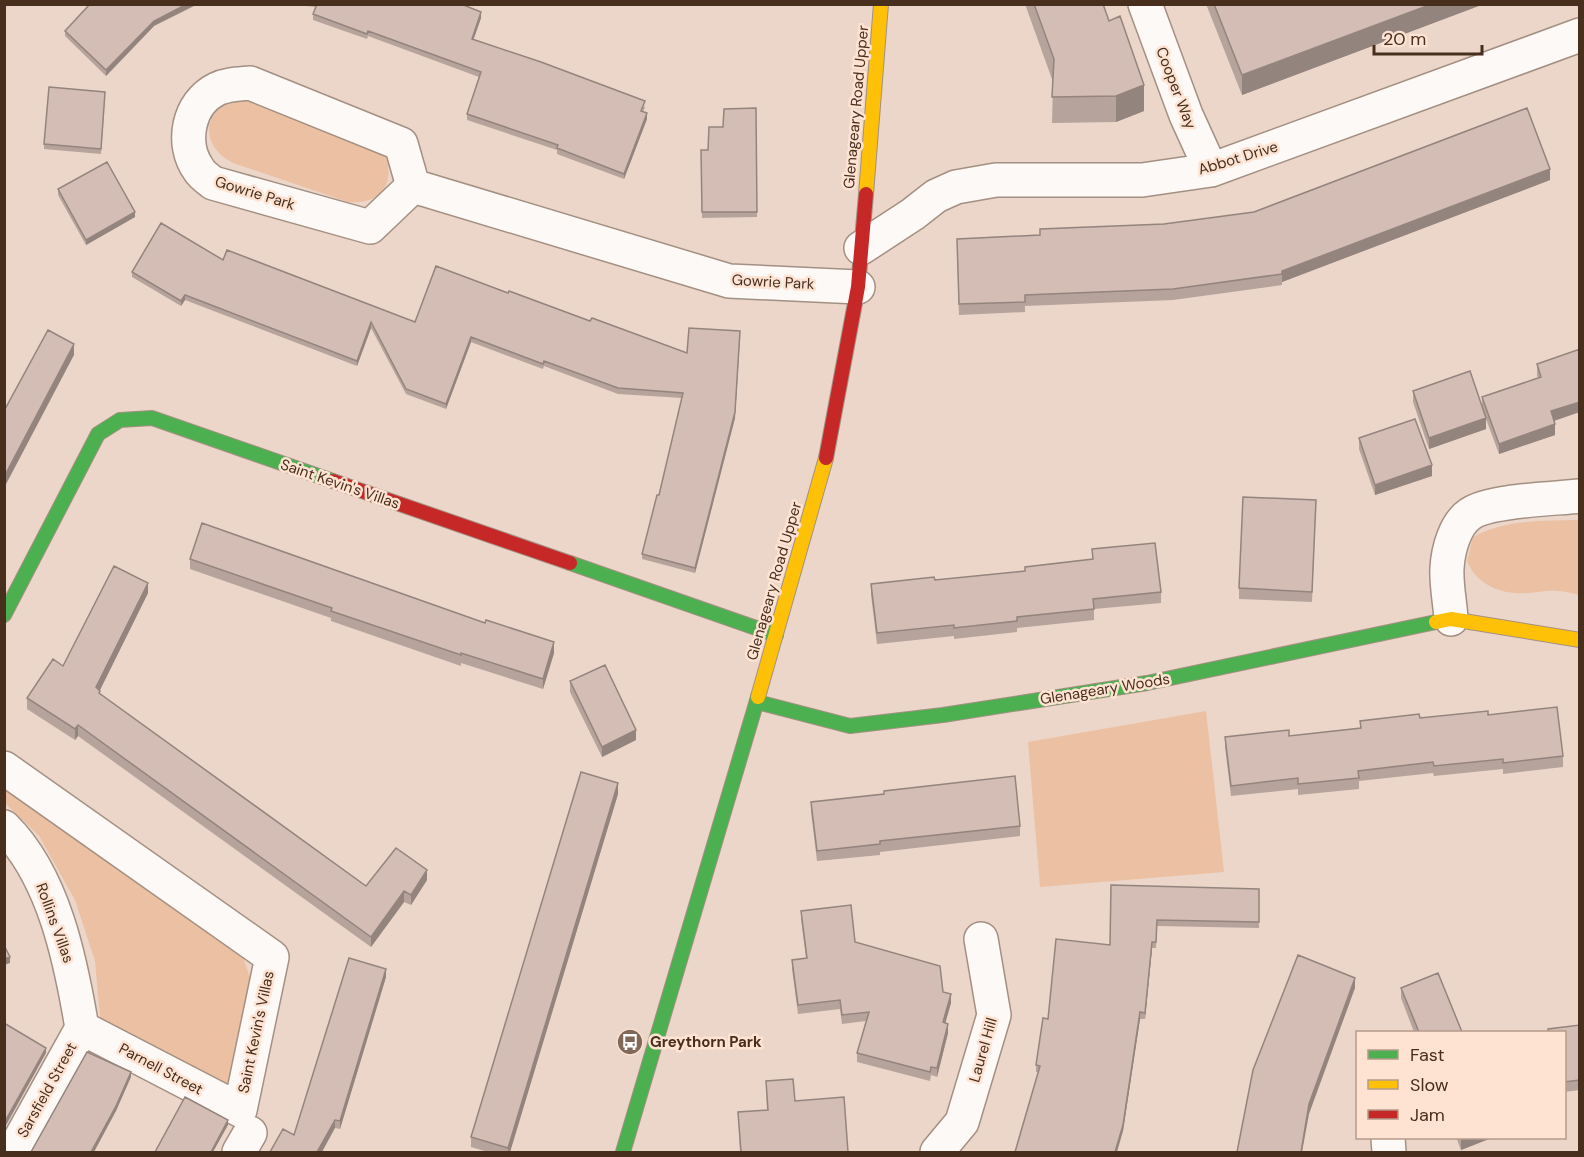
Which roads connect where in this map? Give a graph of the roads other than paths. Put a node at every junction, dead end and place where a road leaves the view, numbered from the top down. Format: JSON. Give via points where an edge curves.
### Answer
{"nodes":[{"id":1,"x":881,"y":4,"type":"edge"},
{"id":2,"x":1145,"y":4,"type":"edge"},
{"id":3,"x":1580,"y":35,"type":"edge"},
{"id":4,"x":1211,"y":170,"type":"junction"},
{"id":5,"x":413,"y":186,"type":"junction"},
{"id":6,"x":861,"y":249,"type":"junction"},
{"id":7,"x":858,"y":287,"type":"junction"},
{"id":8,"x":1580,"y":496,"type":"edge"},
{"id":9,"x":4,"y":615,"type":"edge"},
{"id":10,"x":1451,"y":619,"type":"junction"},
{"id":11,"x":776,"y":635,"type":"junction"},
{"id":12,"x":1580,"y":640,"type":"edge"},
{"id":13,"x":757,"y":702,"type":"junction"},
{"id":14,"x":4,"y":768,"type":"edge"},
{"id":15,"x":4,"y":827,"type":"edge"},
{"id":16,"x":981,"y":939,"type":"dead end"},
{"id":17,"x":82,"y":1028,"type":"junction"},
{"id":18,"x":243,"y":1132,"type":"edge"},
{"id":19,"x":13,"y":1152,"type":"edge"},
{"id":20,"x":623,"y":1152,"type":"edge"},
{"id":21,"x":937,"y":1152,"type":"edge"}],
"edges":[{"from":1,"to":6,"type":"street","name":"Glenageary Road Upper"},
{"from":2,"to":4,"type":"street","name":"Cooper Way"},
{"from":3,"to":4,"type":"street","name":"Abbot Drive"},
{"from":4,"to":6,"type":"street","name":"Abbot Drive","via":[[1142,180],[979,181],[936,196]]},
{"from":5,"to":5,"type":"street","name":"Gowrie Park","via":[[401,144],[250,83],[217,89],[202,100],[191,117],[192,156],[199,171],[213,183],[370,227]]},
{"from":5,"to":7,"type":"street","name":"Gowrie Park","via":[[729,281]]},
{"from":6,"to":7,"type":"street","name":"Glenageary Road Upper"},
{"from":7,"to":11,"type":"street","name":"Glenageary Road Upper","via":[[829,447]]},
{"from":8,"to":10,"type":"street","via":[[1490,506],[1470,514],[1458,528],[1449,549]]},
{"from":9,"to":11,"type":"street","name":"Saint Kevin's Villas","via":[[98,434],[120,420],[152,418]]},
{"from":10,"to":12,"type":"street","name":"Glenageary Woods"},
{"from":10,"to":13,"type":"street","name":"Glenageary Woods","via":[[1147,683],[919,718],[850,726]]},
{"from":11,"to":13,"type":"street","name":"Glenageary Road Upper"},
{"from":13,"to":20,"type":"street","name":"Glenageary Road Upper"},
{"from":14,"to":18,"type":"street","name":"Saint Kevin's Villas","via":[[272,957]]},
{"from":15,"to":17,"type":"street","name":"Rollins Villas","via":[[36,871],[52,908],[72,968]]},
{"from":16,"to":21,"type":"street","name":"Laurel Hill","via":[[994,1015],[962,1122]]},
{"from":17,"to":18,"type":"street","name":"Parnell Street"},
{"from":17,"to":19,"type":"street","name":"Sarsfield Street"}]}
